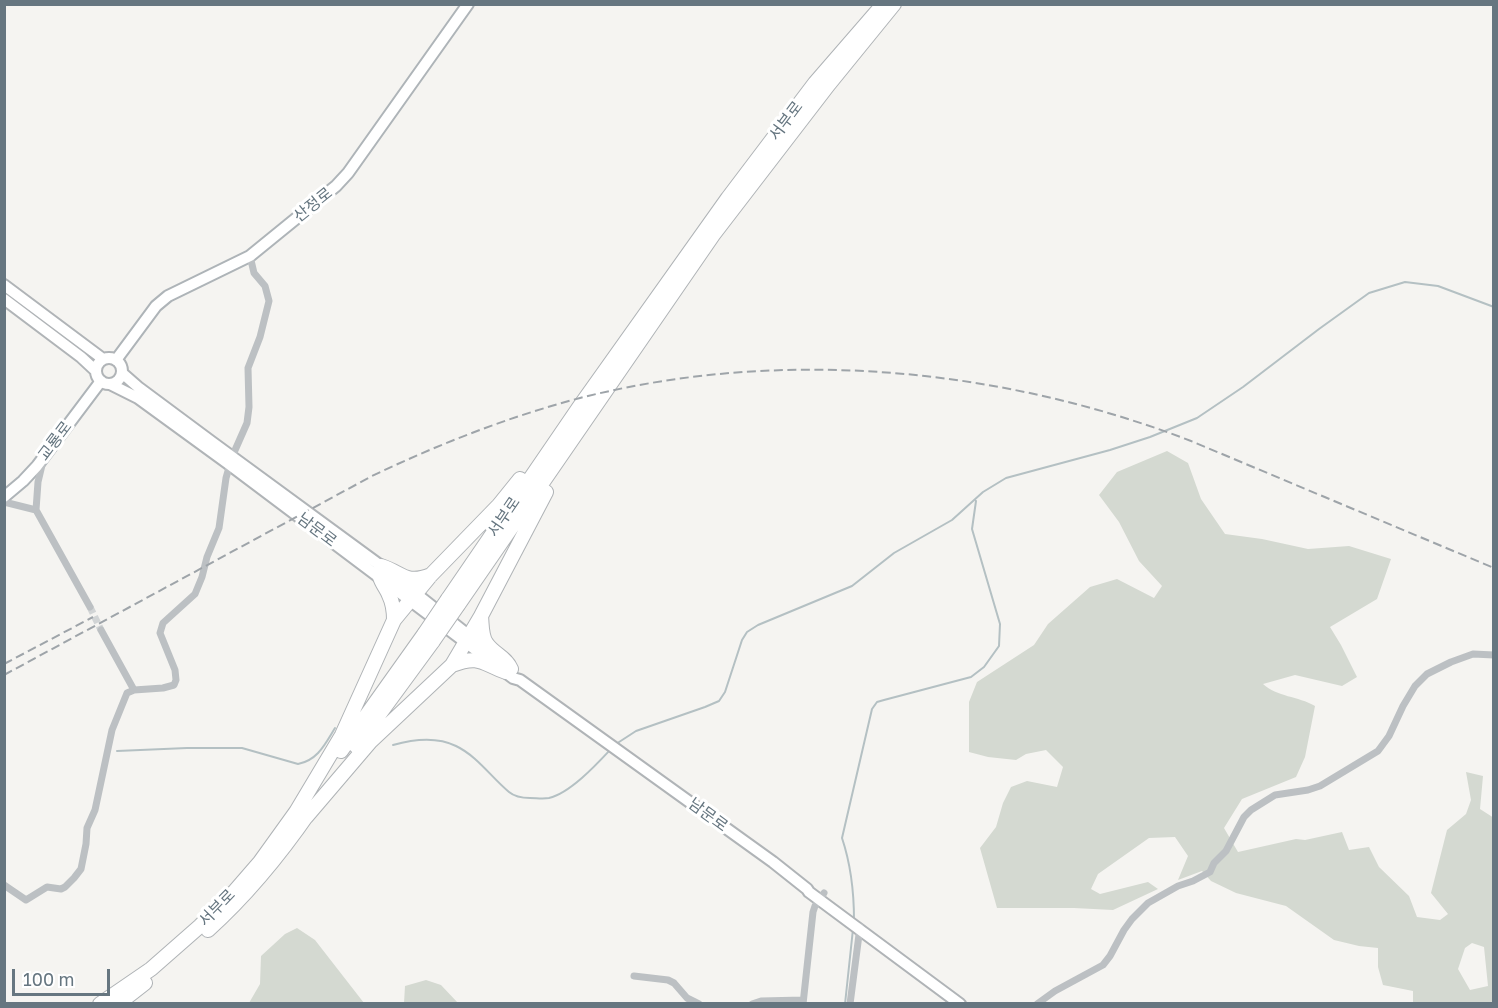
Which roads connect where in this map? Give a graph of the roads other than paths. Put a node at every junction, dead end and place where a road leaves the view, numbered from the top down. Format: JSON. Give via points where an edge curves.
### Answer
{"nodes":[{"id":1,"x":468,"y":4,"type":"edge"},
{"id":2,"x":873,"y":4,"type":"edge"},
{"id":3,"x":883,"y":4,"type":"edge"},
{"id":4,"x":894,"y":4,"type":"edge"},
{"id":5,"x":903,"y":4,"type":"edge"},
{"id":6,"x":815,"y":83,"type":"junction"},
{"id":7,"x":829,"y":84,"type":"junction"},
{"id":8,"x":250,"y":256,"type":"junction"},
{"id":9,"x":4,"y":285,"type":"edge"},
{"id":10,"x":4,"y":299,"type":"edge"},
{"id":11,"x":41,"y":320,"type":"junction"},
{"id":12,"x":103,"y":359,"type":"junction"},
{"id":13,"x":116,"y":360,"type":"junction"},
{"id":14,"x":122,"y":373,"type":"junction"},
{"id":15,"x":102,"y":378,"type":"junction"},
{"id":16,"x":586,"y":409,"type":"junction"},
{"id":17,"x":44,"y":456,"type":"junction"},
{"id":18,"x":231,"y":461,"type":"junction"},
{"id":19,"x":4,"y":496,"type":"edge"},
{"id":20,"x":4,"y":502,"type":"edge"},
{"id":21,"x":36,"y":510,"type":"junction"},
{"id":22,"x":380,"y":572,"type":"junction"},
{"id":23,"x":431,"y":575,"type":"junction"},
{"id":24,"x":412,"y":597,"type":"junction"},
{"id":25,"x":90,"y":607,"type":"tunnel mouth"},
{"id":26,"x":481,"y":616,"type":"junction"},
{"id":27,"x":394,"y":620,"type":"junction"},
{"id":28,"x":101,"y":630,"type":"tunnel mouth"},
{"id":29,"x":467,"y":639,"type":"junction"},
{"id":30,"x":1494,"y":655,"type":"edge"},
{"id":31,"x":452,"y":665,"type":"junction"},
{"id":32,"x":509,"y":670,"type":"junction"},
{"id":33,"x":134,"y":690,"type":"junction"},
{"id":34,"x":301,"y":814,"type":"junction"},
{"id":35,"x":4,"y":885,"type":"edge"},
{"id":36,"x":821,"y":896,"type":"junction"},
{"id":37,"x":855,"y":924,"type":"junction"},
{"id":38,"x":634,"y":976,"type":"dead end"},
{"id":39,"x":803,"y":1002,"type":"edge"},
{"id":40,"x":99,"y":1004,"type":"edge"},
{"id":41,"x":118,"y":1004,"type":"edge"},
{"id":42,"x":699,"y":1004,"type":"edge"},
{"id":43,"x":752,"y":1004,"type":"edge"},
{"id":44,"x":850,"y":1004,"type":"edge"},
{"id":45,"x":960,"y":1004,"type":"edge"},
{"id":46,"x":969,"y":1004,"type":"edge"},
{"id":47,"x":1036,"y":1004,"type":"edge"}],
"edges":[{"from":1,"to":8,"type":"main road","name":"산정로","via":[[348,173]]},
{"from":2,"to":6,"type":"highway"},
{"from":3,"to":6,"type":"highway","name":"서부로"},
{"from":4,"to":7,"type":"highway","name":"서부로"},
{"from":5,"to":7,"type":"highway"},
{"from":6,"to":16,"type":"highway","name":"서부로","via":[[728,198]]},
{"from":7,"to":16,"type":"highway","name":"서부로"},
{"from":8,"to":13,"type":"main road","name":"산정로","via":[[168,296],[156,306]]},
{"from":8,"to":18,"type":"street","via":[[269,301],[248,368],[247,423]]},
{"from":9,"to":11,"type":"main road","name":"남문로"},
{"from":10,"to":11,"type":"main road","name":"남문로"},
{"from":11,"to":12,"type":"main road","name":"남문로"},
{"from":11,"to":15,"type":"main road","name":"남문로"},
{"from":12,"to":13,"type":"main road"},
{"from":12,"to":15,"type":"main road","via":[[98,363]]},
{"from":13,"to":14,"type":"main road","name":"남문로"},
{"from":14,"to":15,"type":"main road","via":[[118,380]]},
{"from":14,"to":18,"type":"main road","name":"남문로"},
{"from":15,"to":17,"type":"main road","name":"교룡로"},
{"from":15,"to":18,"type":"main road","name":"남문로"},
{"from":16,"to":23,"type":"highway"},
{"from":16,"to":26,"type":"highway"},
{"from":16,"to":34,"type":"highway","name":"서부로","bridge":true},
{"from":17,"to":19,"type":"main road","name":"교룡로"},
{"from":17,"to":21,"type":"street"},
{"from":18,"to":22,"type":"main road","name":"남문로"},
{"from":18,"to":33,"type":"street","via":[[219,528],[195,594],[163,623],[160,633],[175,670],[174,685]]},
{"from":20,"to":21,"type":"street"},
{"from":21,"to":25,"type":"street"},
{"from":22,"to":23,"type":"highway","via":[[392,570],[412,579]]},
{"from":22,"to":24,"type":"main road","name":"남문로"},
{"from":22,"to":27,"type":"highway","via":[[393,604]]},
{"from":23,"to":24,"type":"highway"},
{"from":24,"to":27,"type":"highway"},
{"from":24,"to":29,"type":"main road","name":"남문로"},
{"from":26,"to":29,"type":"highway"},
{"from":26,"to":32,"type":"highway","via":[[483,637],[508,662]]},
{"from":27,"to":34,"type":"highway"},
{"from":28,"to":33,"type":"street"},
{"from":29,"to":31,"type":"highway"},
{"from":29,"to":32,"type":"main road","name":"남문로"},
{"from":30,"to":47,"type":"street","via":[[1473,654],[1427,674],[1415,686],[1378,751],[1320,786],[1275,795],[1251,810],[1210,872],[1148,903],[1132,919],[1103,964]]},
{"from":31,"to":32,"type":"highway","via":[[475,660]]},
{"from":31,"to":34,"type":"highway"},
{"from":32,"to":36,"type":"main road","name":"남문로","via":[[513,678],[809,892]]},
{"from":33,"to":35,"type":"street","via":[[127,693],[112,730],[78,873],[65,887],[47,887],[26,900]]},
{"from":34,"to":40,"type":"highway","name":"서부로","via":[[200,926],[152,969]]},
{"from":34,"to":41,"type":"highway","name":"서부로","via":[[261,875],[223,917]]},
{"from":36,"to":37,"type":"main road","name":"남문로"},
{"from":36,"to":39,"type":"street","via":[[813,912]]},
{"from":37,"to":44,"type":"street"},
{"from":37,"to":45,"type":"main road","name":"남문로"},
{"from":37,"to":46,"type":"main road","name":"남문로"},
{"from":38,"to":42,"type":"street","via":[[668,980]]},
{"from":39,"to":43,"type":"street"}]}
